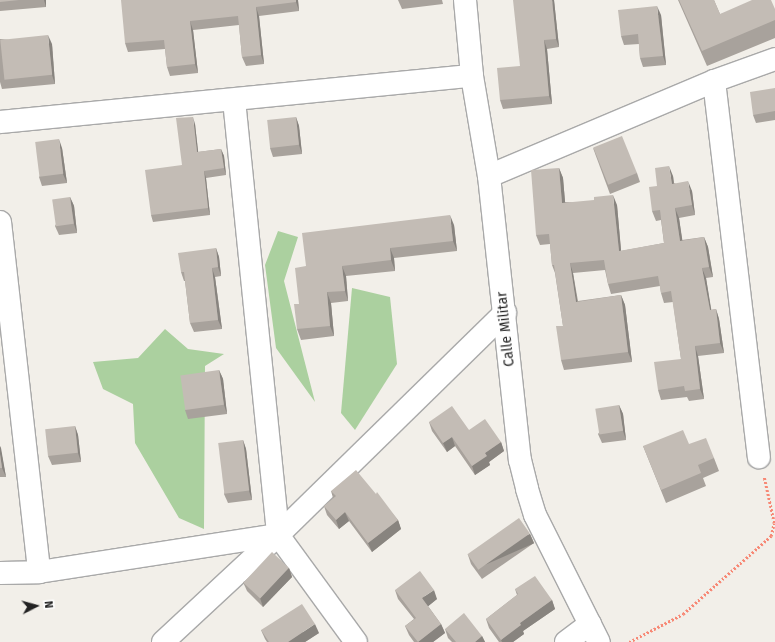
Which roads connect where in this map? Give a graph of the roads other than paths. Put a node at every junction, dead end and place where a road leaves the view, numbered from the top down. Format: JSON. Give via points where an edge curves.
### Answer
{"nodes":[{"id":1,"x":465,"y":0,"type":"edge"},
{"id":2,"x":775,"y":59,"type":"edge"},
{"id":3,"x":472,"y":76,"type":"junction"},
{"id":4,"x":714,"y":81,"type":"junction"},
{"id":5,"x":234,"y":100,"type":"junction"},
{"id":6,"x":0,"y":122,"type":"edge"},
{"id":7,"x":489,"y":176,"type":"junction"},
{"id":8,"x":0,"y":222,"type":"edge"},
{"id":9,"x":505,"y":313,"type":"junction"},
{"id":10,"x":759,"y":457,"type":"road end"},
{"id":11,"x":278,"y":535,"type":"junction"},
{"id":12,"x":39,"y":572,"type":"junction"},
{"id":13,"x":0,"y":573,"type":"edge"},
{"id":14,"x":595,"y":633,"type":"edge"},
{"id":15,"x":163,"y":642,"type":"edge"},
{"id":16,"x":356,"y":642,"type":"edge"},
{"id":17,"x":566,"y":642,"type":"edge"}],
"edges":[{"from":1,"to":3,"type":"street","name":"Calle Militar"},
{"from":2,"to":4,"type":"street"},
{"from":3,"to":5,"type":"street"},
{"from":3,"to":7,"type":"street","name":"Calle Militar"},
{"from":4,"to":7,"type":"street"},
{"from":4,"to":10,"type":"street"},
{"from":5,"to":6,"type":"street"},
{"from":5,"to":11,"type":"street"},
{"from":7,"to":9,"type":"street","name":"Calle Militar"},
{"from":8,"to":12,"type":"street"},
{"from":9,"to":11,"type":"street"},
{"from":9,"to":14,"type":"street","name":"Calle Militar","via":[[520,460],[527,489],[535,515]]},
{"from":11,"to":12,"type":"street"},
{"from":11,"to":15,"type":"street"},
{"from":11,"to":16,"type":"street"},
{"from":12,"to":13,"type":"street"},
{"from":14,"to":17,"type":"street"}]}
